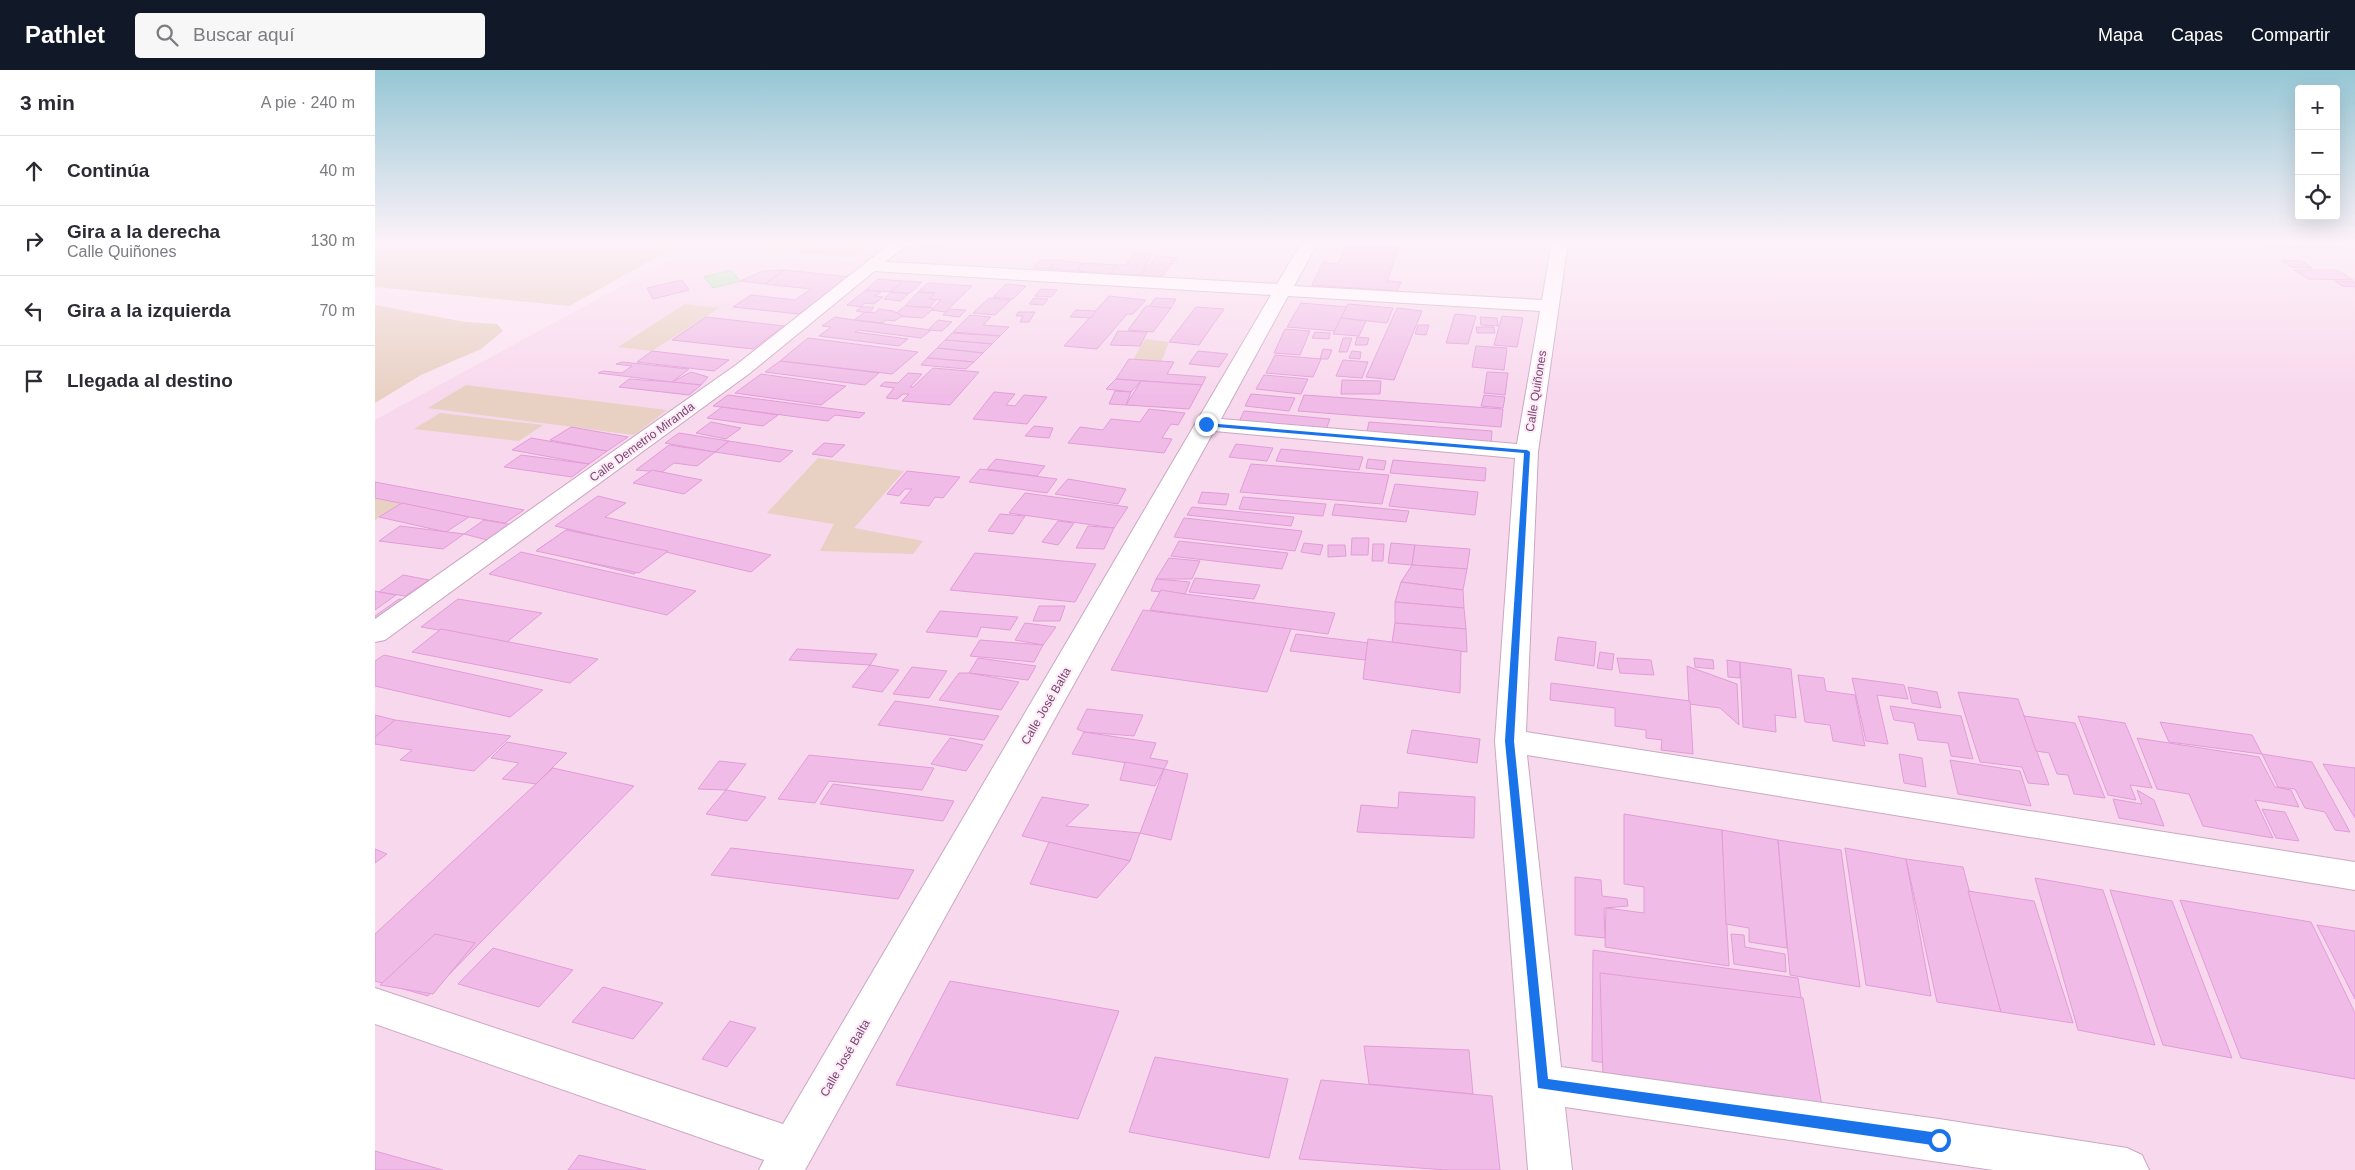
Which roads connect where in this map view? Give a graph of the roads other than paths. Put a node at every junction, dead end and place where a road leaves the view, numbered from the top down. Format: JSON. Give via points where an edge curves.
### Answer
{"nodes":[{"id":1,"x":838,"y":293,"type":"edge"},
{"id":2,"x":1281,"y":293,"type":"edge"},
{"id":3,"x":1324,"y":293,"type":"edge"},
{"id":4,"x":1551,"y":293,"type":"edge"},
{"id":5,"x":1549,"y":306,"type":"junction"},
{"id":6,"x":1206,"y":424,"type":"junction"},
{"id":7,"x":1527,"y":452,"type":"junction"},
{"id":8,"x":375,"y":633,"type":"edge"},
{"id":9,"x":1510,"y":741,"type":"junction"},
{"id":10,"x":2355,"y":876,"type":"edge"},
{"id":11,"x":375,"y":1006,"type":"edge"},
{"id":12,"x":1542,"y":1084,"type":"junction"},
{"id":13,"x":787,"y":1160,"type":"edge"},
{"id":14,"x":1550,"y":1170,"type":"edge"},
{"id":15,"x":2127,"y":1170,"type":"edge"}],
"edges":[{"from":1,"to":8,"type":"street","name":"Calle Demetrio Miranda","via":[[743,369]]},
{"from":2,"to":6,"type":"street","name":"Calle José Balta"},
{"from":3,"to":5,"type":"street"},
{"from":4,"to":5,"type":"street","name":"Calle Quiñones"},
{"from":5,"to":7,"type":"street","name":"Calle Quiñones"},
{"from":6,"to":7,"type":"street"},
{"from":6,"to":13,"type":"street","name":"Calle José Balta"},
{"from":7,"to":9,"type":"street","name":"Calle Quiñones"},
{"from":9,"to":10,"type":"street"},
{"from":9,"to":12,"type":"street","name":"Calle Quiñones"},
{"from":11,"to":13,"type":"street"},
{"from":12,"to":14,"type":"street","name":"Calle Quiñones"},
{"from":12,"to":15,"type":"street"}]}
